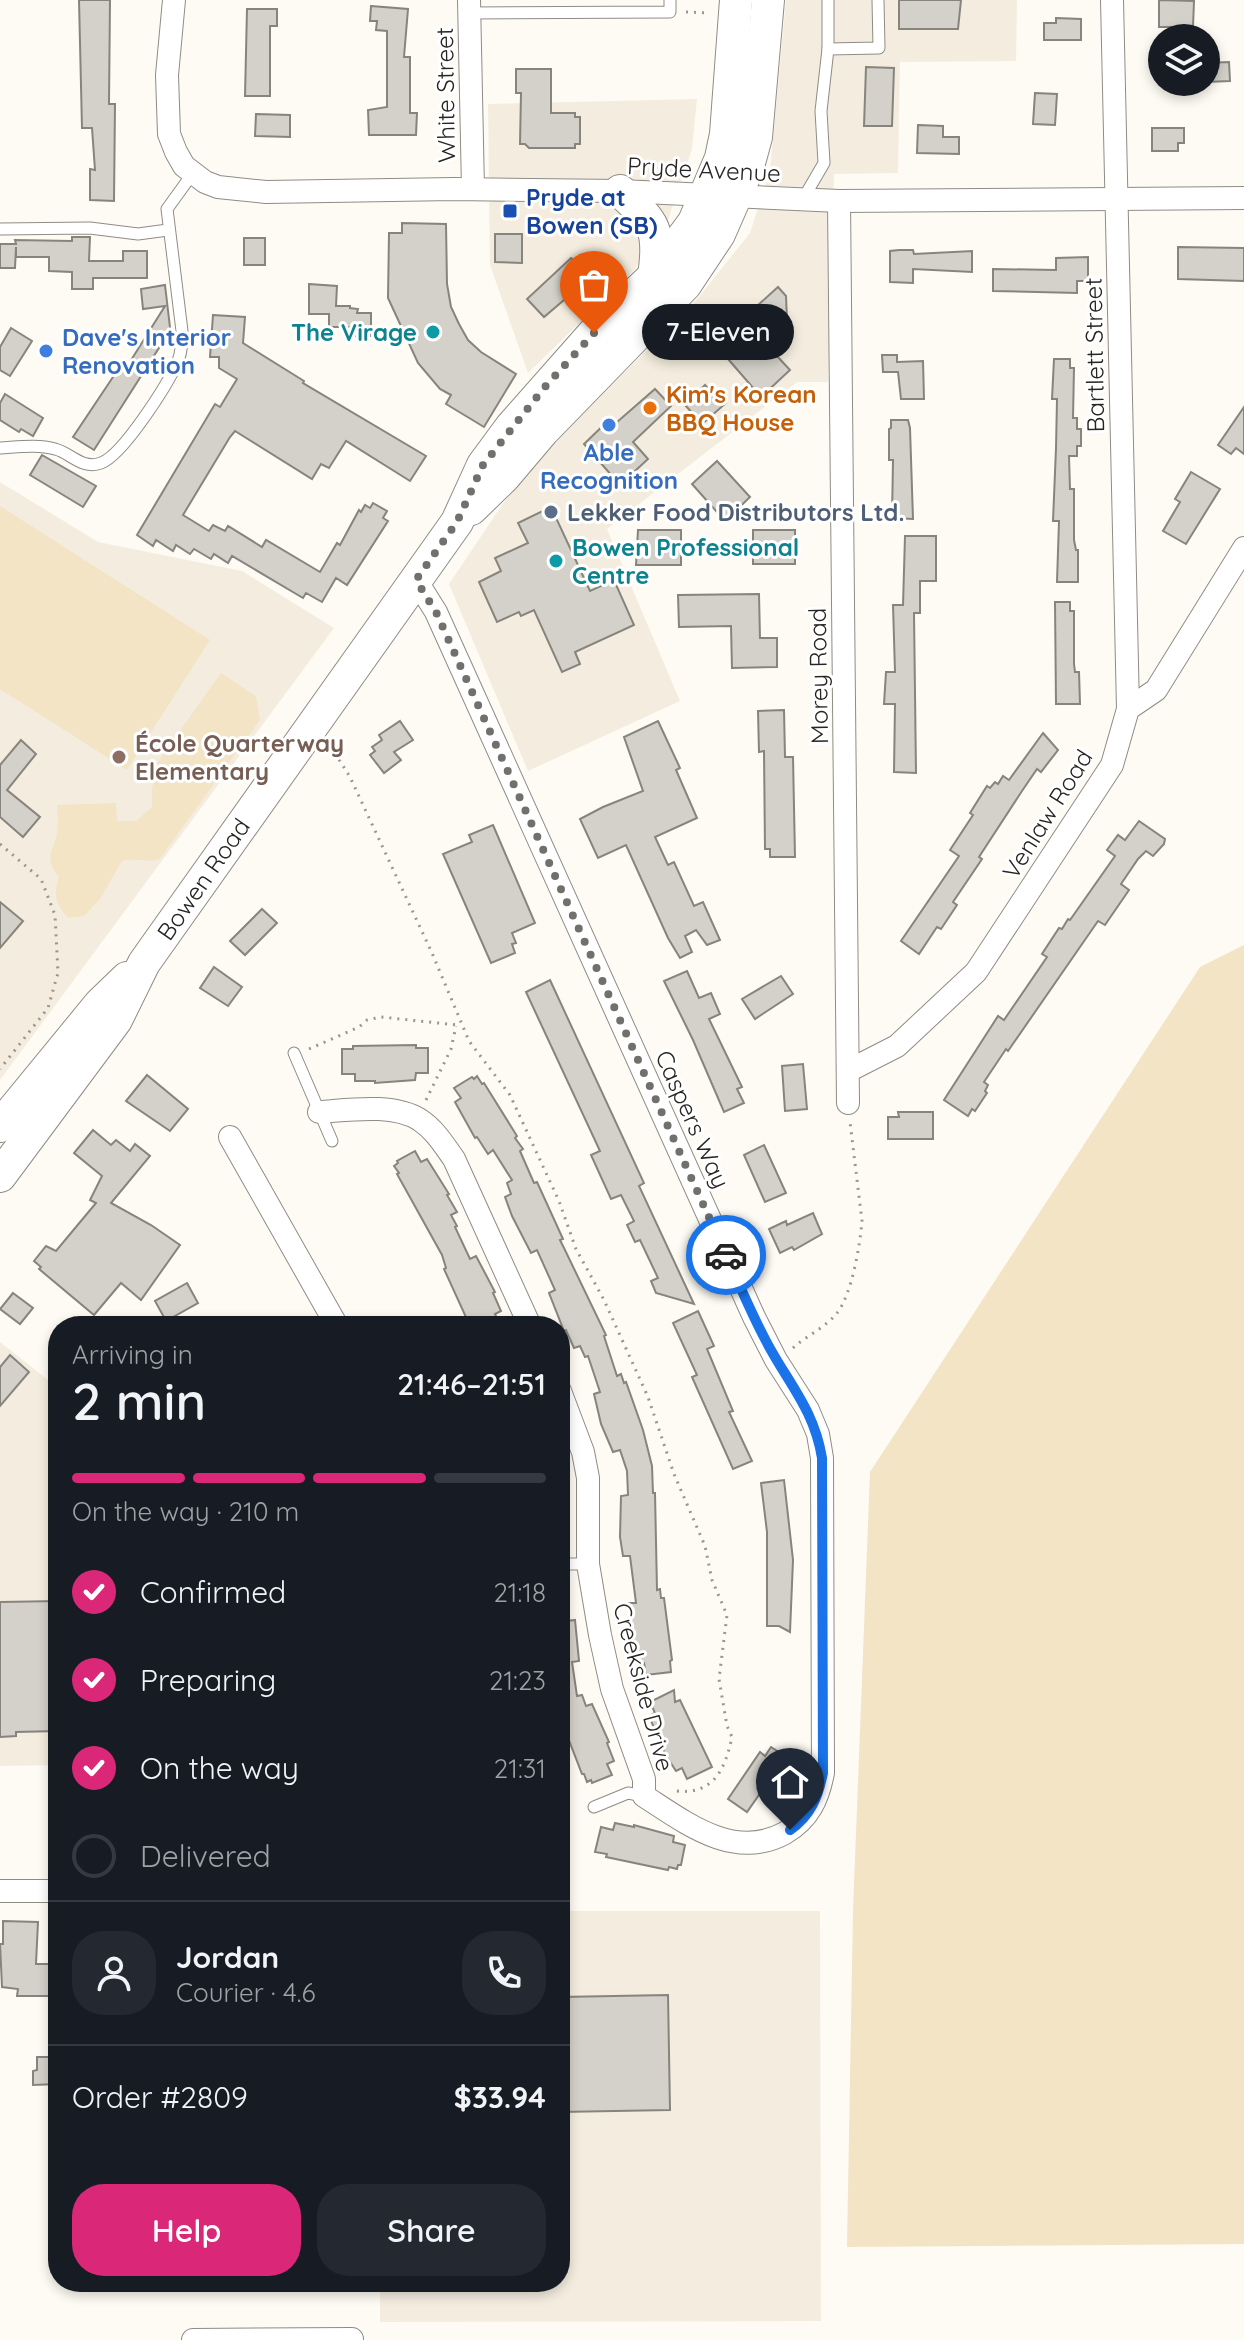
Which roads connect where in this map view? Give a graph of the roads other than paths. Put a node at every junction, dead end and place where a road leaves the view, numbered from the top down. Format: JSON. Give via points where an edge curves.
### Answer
{"nodes":[{"id":1,"x":174,"y":0,"type":"edge"},
{"id":2,"x":768,"y":0,"type":"edge"},
{"id":3,"x":828,"y":0,"type":"edge"},
{"id":4,"x":878,"y":0,"type":"edge"},
{"id":5,"x":1112,"y":0,"type":"edge"},
{"id":6,"x":469,"y":6,"type":"edge"},
{"id":7,"x":670,"y":6,"type":"edge"},
{"id":8,"x":723,"y":6,"type":"edge"},
{"id":9,"x":828,"y":49,"type":"junction"},
{"id":10,"x":193,"y":173,"type":"junction"},
{"id":11,"x":473,"y":189,"type":"junction"},
{"id":12,"x":620,"y":191,"type":"junction"},
{"id":13,"x":721,"y":196,"type":"junction"},
{"id":14,"x":1244,"y":198,"type":"edge"},
{"id":15,"x":1117,"y":199,"type":"junction"},
{"id":16,"x":803,"y":200,"type":"junction"},
{"id":17,"x":839,"y":201,"type":"junction"},
{"id":18,"x":0,"y":229,"type":"edge"},
{"id":19,"x":168,"y":230,"type":"junction"},
{"id":20,"x":654,"y":276,"type":"junction"},
{"id":21,"x":0,"y":448,"type":"edge"},
{"id":22,"x":457,"y":522,"type":"junction"},
{"id":23,"x":1244,"y":548,"type":"edge"},
{"id":24,"x":416,"y":580,"type":"junction"},
{"id":25,"x":1128,"y":709,"type":"junction"},
{"id":26,"x":144,"y":963,"type":"junction"},
{"id":27,"x":294,"y":1053,"type":"dead end"},
{"id":28,"x":848,"y":1071,"type":"junction"},
{"id":29,"x":848,"y":1103,"type":"road end"},
{"id":30,"x":319,"y":1112,"type":"junction"},
{"id":31,"x":0,"y":1126,"type":"edge"},
{"id":32,"x":230,"y":1137,"type":"dead end"},
{"id":33,"x":332,"y":1141,"type":"dead end"},
{"id":34,"x":0,"y":1176,"type":"edge"},
{"id":35,"x":331,"y":1316,"type":"edge"},
{"id":36,"x":525,"y":1316,"type":"edge"},
{"id":37,"x":570,"y":1416,"type":"edge"},
{"id":38,"x":570,"y":1564,"type":"edge"},
{"id":39,"x":588,"y":1564,"type":"junction"},
{"id":40,"x":644,"y":1796,"type":"junction"},
{"id":41,"x":818,"y":1796,"type":"joint"},
{"id":42,"x":594,"y":1807,"type":"dead end"},
{"id":43,"x":0,"y":1891,"type":"edge"},
{"id":44,"x":48,"y":1891,"type":"edge"},
{"id":45,"x":352,"y":2339,"type":"edge"},
{"id":46,"x":193,"y":2340,"type":"edge"}],
"edges":[{"from":1,"to":10,"type":"street","name":"Pryde Avenue","via":[[166,107],[176,152]]},
{"from":2,"to":13,"type":"main road","name":"Bowen Road","via":[[751,160]]},
{"from":3,"to":9,"type":"lane"},
{"from":4,"to":9,"type":"lane","via":[[879,48]]},
{"from":5,"to":15,"type":"street","name":"Bartlett Street"},
{"from":6,"to":7,"type":"lane"},
{"from":6,"to":11,"type":"street","name":"White Street"},
{"from":8,"to":13,"type":"main road","name":"Bowen Road","via":[[726,134]]},
{"from":9,"to":16,"type":"lane","via":[[821,111],[824,163]]},
{"from":10,"to":11,"type":"street","name":"Pryde Avenue","via":[[239,191]]},
{"from":10,"to":19,"type":"lane","via":[[167,209]]},
{"from":11,"to":12,"type":"street","name":"Pryde Avenue"},
{"from":12,"to":13,"type":"street","name":"Pryde Avenue"},
{"from":12,"to":20,"type":"main road","via":[[654,228]]},
{"from":13,"to":16,"type":"street","name":"Pryde Avenue"},
{"from":13,"to":20,"type":"main road","name":"Bowen Road"},
{"from":13,"to":22,"type":"main road","name":"Bowen Road","via":[[719,234],[685,285]]},
{"from":14,"to":15,"type":"street","name":"Pryde Avenue"},
{"from":15,"to":17,"type":"street","name":"Pryde Avenue"},
{"from":15,"to":25,"type":"street","name":"Bartlett Street"},
{"from":16,"to":17,"type":"street","name":"Pryde Avenue"},
{"from":17,"to":28,"type":"street","name":"Morey Road"},
{"from":18,"to":19,"type":"lane","via":[[90,228],[138,234]]},
{"from":19,"to":21,"type":"lane","via":[[182,348],[128,441],[101,463],[86,464],[58,449]]},
{"from":20,"to":22,"type":"main road","name":"Bowen Road","via":[[594,333],[511,427],[483,465]]},
{"from":22,"to":24,"type":"main road","name":"Bowen Road"},
{"from":23,"to":25,"type":"street","via":[[1156,690]]},
{"from":24,"to":26,"type":"main road","name":"Bowen Road"},
{"from":24,"to":41,"type":"street","name":"Caspers Way","via":[[436,612],[754,1317],[818,1434],[825,1750]]},
{"from":25,"to":28,"type":"street","name":"Venlaw Road","via":[[1112,765],[976,972],[897,1046]]},
{"from":26,"to":31,"type":"main road","name":"Bowen Road","via":[[100,1004]]},
{"from":26,"to":34,"type":"main road","name":"Bowen Road","via":[[116,1020]]},
{"from":27,"to":30,"type":"lane"},
{"from":28,"to":29,"type":"street","name":"Morey Road"},
{"from":30,"to":33,"type":"lane"},
{"from":30,"to":36,"type":"street","via":[[369,1109],[418,1118],[437,1134],[454,1159]]},
{"from":32,"to":35,"type":"street"},
{"from":37,"to":39,"type":"street","name":"Creekside Drive","via":[[588,1478]]},
{"from":38,"to":39,"type":"lane"},
{"from":39,"to":40,"type":"street","name":"Creekside Drive","via":[[606,1665],[644,1779]]},
{"from":40,"to":41,"type":"street","name":"Creekside Drive","via":[[695,1829],[748,1844],[770,1840],[799,1823]]},
{"from":40,"to":42,"type":"lane","via":[[628,1793]]},
{"from":43,"to":44,"type":"street"},
{"from":45,"to":46,"type":"street"}]}
